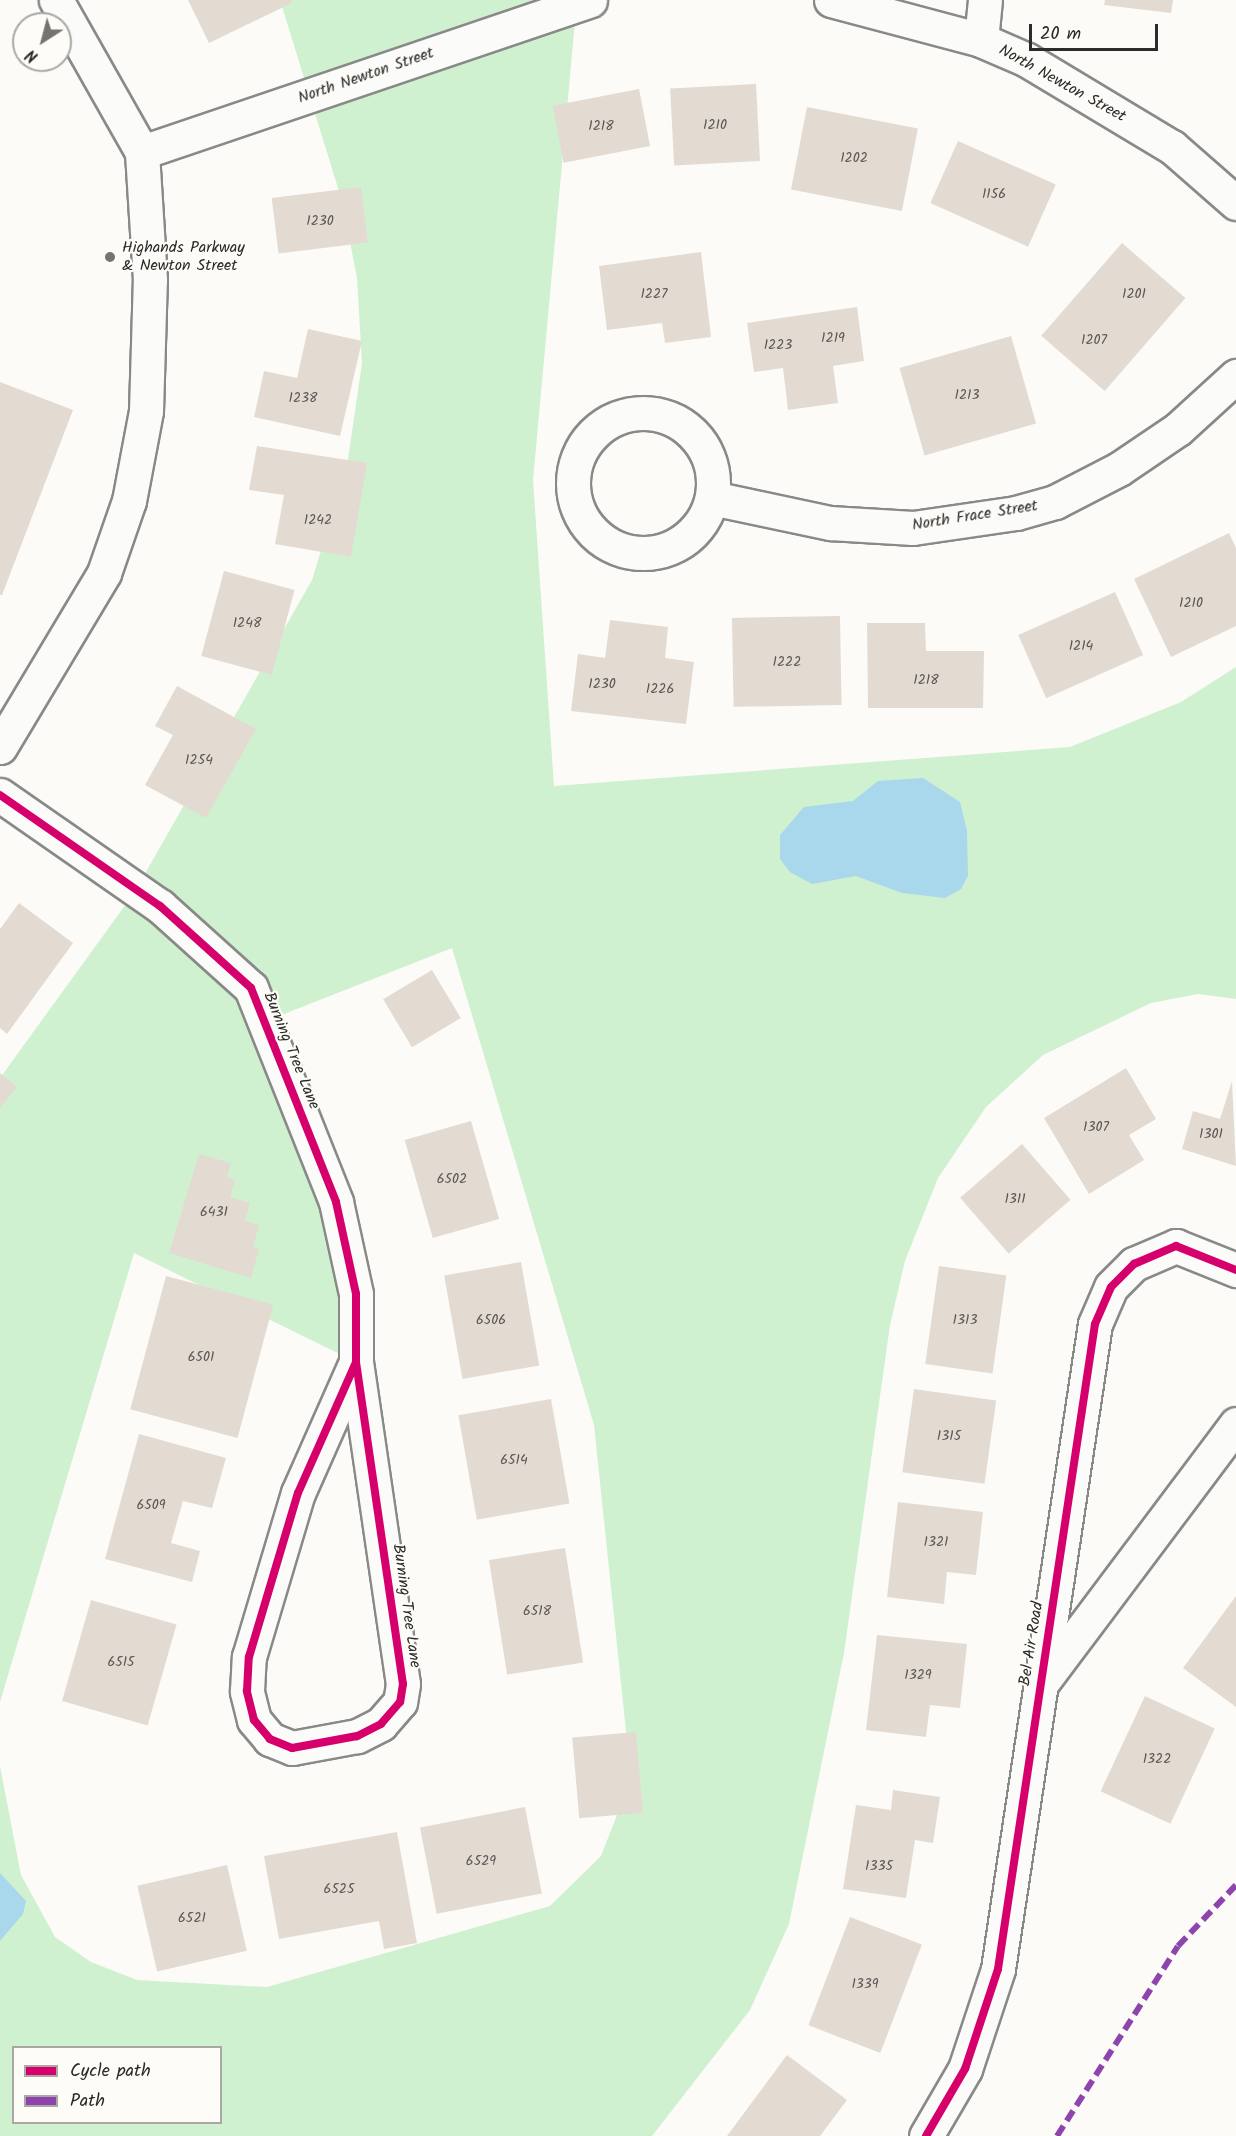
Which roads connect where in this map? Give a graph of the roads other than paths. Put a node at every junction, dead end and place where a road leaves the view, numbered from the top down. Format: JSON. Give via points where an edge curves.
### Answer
{"nodes":[{"id":1,"x":56,"y":0,"type":"edge"},
{"id":2,"x":590,"y":0,"type":"edge"},
{"id":3,"x":831,"y":0,"type":"edge"},
{"id":4,"x":985,"y":0,"type":"edge"},
{"id":5,"x":981,"y":40,"type":"junction"},
{"id":6,"x":142,"y":152,"type":"junction"},
{"id":7,"x":1236,"y":203,"type":"edge"},
{"id":8,"x":1236,"y":376,"type":"edge"},
{"id":9,"x":712,"y":498,"type":"junction"},
{"id":10,"x":0,"y":747,"type":"edge"},
{"id":11,"x":0,"y":795,"type":"edge"},
{"id":12,"x":1236,"y":1270,"type":"edge"},
{"id":13,"x":356,"y":1362,"type":"junction"},
{"id":14,"x":1236,"y":1424,"type":"edge"},
{"id":15,"x":1038,"y":1688,"type":"junction"},
{"id":16,"x":926,"y":2136,"type":"edge"}],
"edges":[{"from":1,"to":6,"type":"street"},
{"from":2,"to":6,"type":"street","name":"North Newton Street"},
{"from":3,"to":5,"type":"street","name":"North Newton Street"},
{"from":4,"to":5,"type":"street"},
{"from":5,"to":7,"type":"street","name":"North Newton Street","via":[[1109,107],[1172,147]]},
{"from":6,"to":10,"type":"street","via":[[149,349],[146,411],[129,501],[104,573]]},
{"from":8,"to":9,"type":"street","name":"North Frace Street","via":[[1178,429],[1119,469],[1055,502],[1016,513],[913,528],[830,524]]},
{"from":9,"to":9,"type":"street","via":[[713,475],[694,433],[652,413],[629,414],[589,436],[572,479],[574,502],[601,540],[645,554],[688,537]]},
{"from":11,"to":13,"type":"street","name":"Burning Tree Lane","via":[[160,906],[251,988],[336,1202],[356,1294]]},
{"from":12,"to":15,"type":"street","name":"Bel Air Road","via":[[1176,1246],[1134,1264],[1111,1287],[1095,1324]]},
{"from":13,"to":13,"type":"street","name":"Burning Tree Lane","via":[[298,1493],[249,1657],[247,1691],[254,1720],[270,1739],[292,1748],[367,1732],[387,1720],[401,1695],[401,1654]]},
{"from":14,"to":15,"type":"street","name":"Bel Air Road"},
{"from":15,"to":16,"type":"street","name":"Bel Air Road","via":[[998,1969],[965,2069]]}]}
